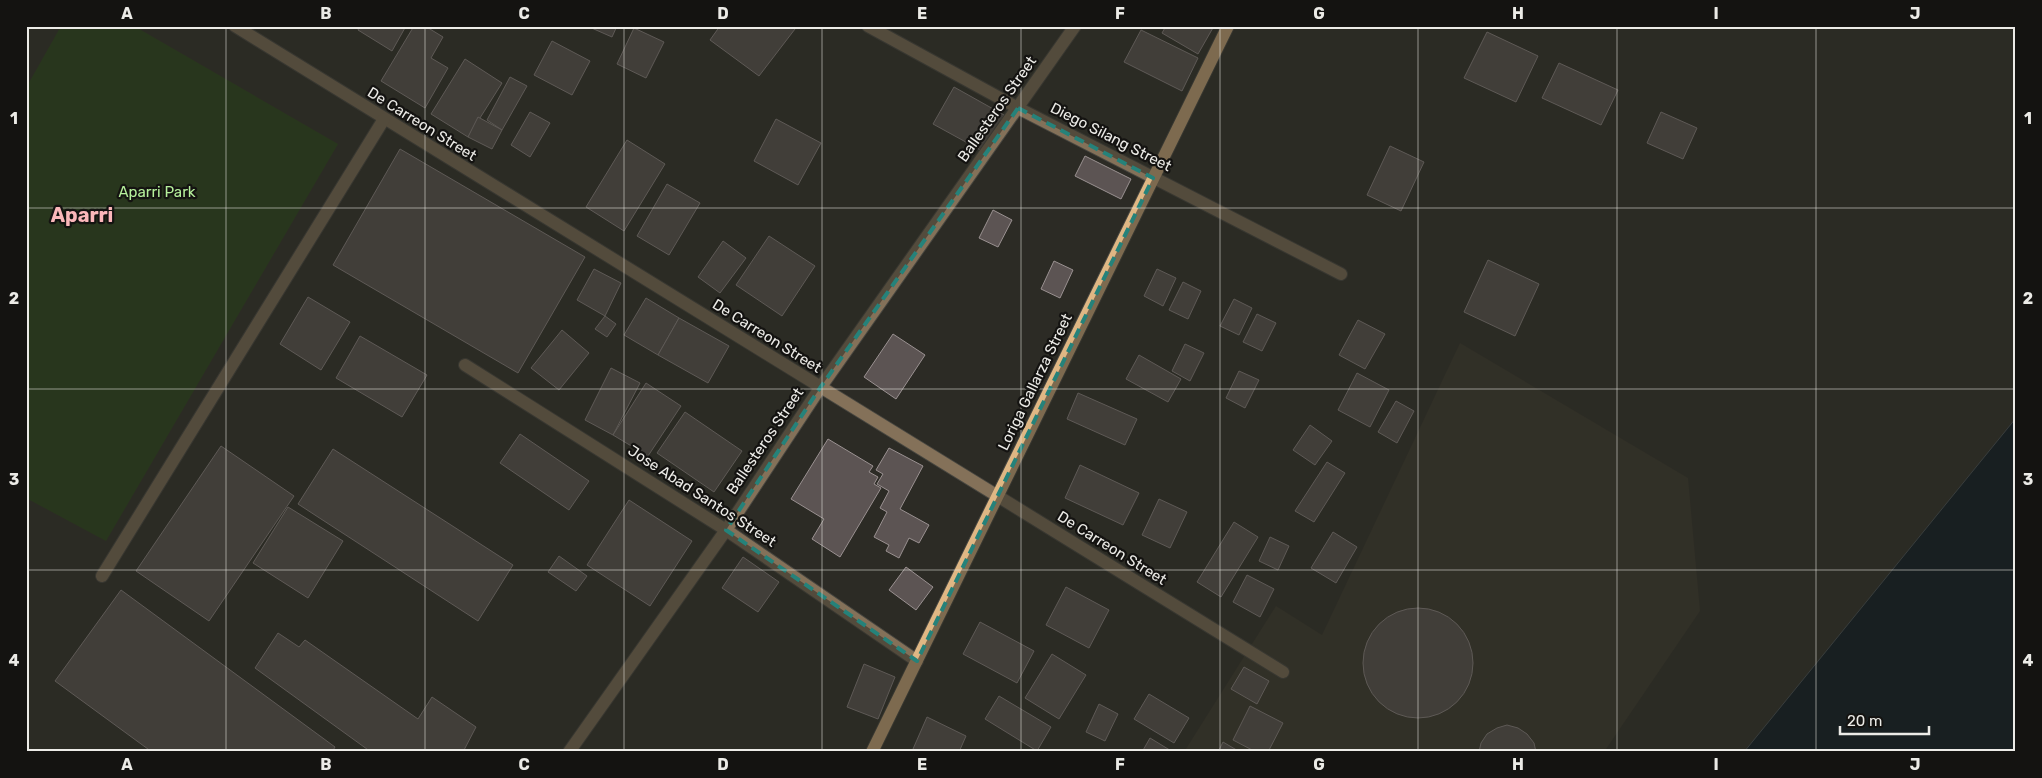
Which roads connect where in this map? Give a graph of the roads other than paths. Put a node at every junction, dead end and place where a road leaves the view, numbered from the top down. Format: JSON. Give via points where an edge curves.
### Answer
{"nodes":[{"id":1,"x":235,"y":26,"type":"edge"},
{"id":2,"x":868,"y":26,"type":"edge"},
{"id":3,"x":1075,"y":26,"type":"edge"},
{"id":4,"x":1228,"y":26,"type":"edge"},
{"id":5,"x":1018,"y":108,"type":"junction"},
{"id":6,"x":384,"y":119,"type":"junction"},
{"id":7,"x":1153,"y":178,"type":"junction"},
{"id":8,"x":1341,"y":274,"type":"dead end"},
{"id":9,"x":465,"y":365,"type":"dead end"},
{"id":10,"x":820,"y":388,"type":"junction"},
{"id":11,"x":997,"y":496,"type":"junction"},
{"id":12,"x":726,"y":530,"type":"junction"},
{"id":13,"x":102,"y":576,"type":"dead end"},
{"id":14,"x":917,"y":660,"type":"junction"},
{"id":15,"x":1283,"y":672,"type":"dead end"},
{"id":16,"x":569,"y":752,"type":"edge"},
{"id":17,"x":872,"y":752,"type":"edge"}],
"edges":[{"from":1,"to":6,"type":"street","name":"De Carreon Street"},
{"from":2,"to":5,"type":"street","name":"Diego Silang Street"},
{"from":3,"to":5,"type":"street","name":"Ballesteros Street"},
{"from":4,"to":7,"type":"main road","name":"Loriga Gallarza Street"},
{"from":5,"to":7,"type":"street","name":"Diego Silang Street"},
{"from":5,"to":10,"type":"street","name":"Ballesteros Street"},
{"from":6,"to":10,"type":"street","name":"De Carreon Street"},
{"from":6,"to":13,"type":"street"},
{"from":7,"to":8,"type":"street","name":"Diego Silang Street"},
{"from":7,"to":11,"type":"main road","name":"Loriga Gallarza Street"},
{"from":9,"to":12,"type":"street","name":"Jose Abad Santos Street"},
{"from":10,"to":11,"type":"street","name":"De Carreon Street"},
{"from":10,"to":12,"type":"street","name":"Ballesteros Street"},
{"from":11,"to":14,"type":"main road","name":"Loriga Gallarza Street"},
{"from":11,"to":15,"type":"street","name":"De Carreon Street"},
{"from":12,"to":14,"type":"street","name":"Jose Abad Santos Street"},
{"from":12,"to":16,"type":"street","name":"Ballesteros Street"},
{"from":14,"to":17,"type":"main road","name":"Loriga Gallarza Street"}]}
